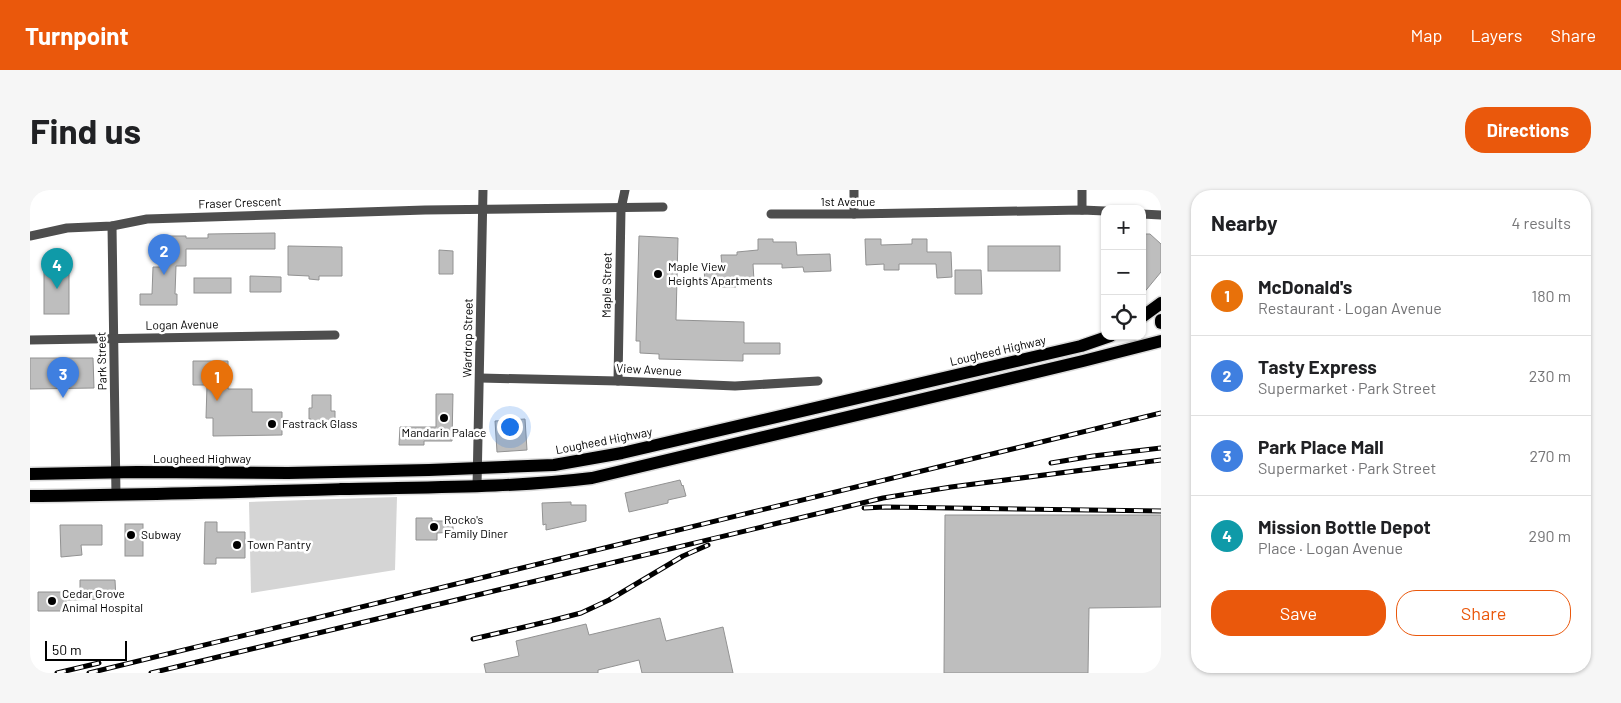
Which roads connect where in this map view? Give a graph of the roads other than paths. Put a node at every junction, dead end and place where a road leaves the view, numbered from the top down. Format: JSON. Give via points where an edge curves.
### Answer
{"nodes":[{"id":1,"x":483,"y":190,"type":"edge"},
{"id":2,"x":626,"y":190,"type":"edge"},
{"id":3,"x":854,"y":190,"type":"edge"},
{"id":4,"x":1082,"y":190,"type":"edge"},
{"id":5,"x":663,"y":208,"type":"dead end"},
{"id":6,"x":482,"y":209,"type":"junction"},
{"id":7,"x":621,"y":209,"type":"junction"},
{"id":8,"x":1082,"y":210,"type":"junction"},
{"id":9,"x":1101,"y":212,"type":"edge"},
{"id":10,"x":771,"y":214,"type":"dead end"},
{"id":11,"x":854,"y":214,"type":"junction"},
{"id":12,"x":1146,"y":214,"type":"edge"},
{"id":13,"x":1161,"y":215,"type":"edge"},
{"id":14,"x":112,"y":226,"type":"junction"},
{"id":15,"x":30,"y":236,"type":"edge"},
{"id":16,"x":1161,"y":303,"type":"edge"},
{"id":17,"x":1146,"y":314,"type":"edge"},
{"id":18,"x":335,"y":335,"type":"dead end"},
{"id":19,"x":114,"y":339,"type":"junction"},
{"id":20,"x":1101,"y":339,"type":"edge"},
{"id":21,"x":30,"y":340,"type":"edge"},
{"id":22,"x":1161,"y":341,"type":"edge"},
{"id":23,"x":480,"y":378,"type":"junction"},
{"id":24,"x":618,"y":381,"type":"junction"},
{"id":25,"x":818,"y":381,"type":"dead end"},
{"id":26,"x":477,"y":467,"type":"junction"},
{"id":27,"x":116,"y":472,"type":"junction"},
{"id":28,"x":30,"y":474,"type":"edge"},
{"id":29,"x":477,"y":487,"type":"junction"},
{"id":30,"x":116,"y":495,"type":"junction"},
{"id":31,"x":30,"y":496,"type":"edge"}],
"edges":[{"from":1,"to":6,"type":"street","name":"Wardrop Street"},
{"from":2,"to":7,"type":"street","name":"Maple Street"},
{"from":3,"to":11,"type":"street"},
{"from":4,"to":8,"type":"street"},
{"from":5,"to":7,"type":"street"},
{"from":6,"to":7,"type":"street"},
{"from":6,"to":14,"type":"street","name":"Fraser Crescent","via":[[146,219]]},
{"from":6,"to":23,"type":"street","name":"Wardrop Street"},
{"from":7,"to":24,"type":"street","name":"Maple Street"},
{"from":8,"to":9,"type":"street","name":"1st Avenue"},
{"from":8,"to":11,"type":"street","name":"1st Avenue"},
{"from":10,"to":11,"type":"street","name":"1st Avenue"},
{"from":12,"to":13,"type":"street"},
{"from":14,"to":15,"type":"street","name":"Fraser Crescent","via":[[66,228]]},
{"from":14,"to":19,"type":"street","name":"Park Street"},
{"from":16,"to":17,"type":"main road"},
{"from":18,"to":19,"type":"street","name":"Logan Avenue"},
{"from":19,"to":21,"type":"street","name":"Logan Avenue"},
{"from":19,"to":27,"type":"street","name":"Park Street"},
{"from":20,"to":26,"type":"main road","name":"Lougheed Highway","via":[[622,453],[554,465]]},
{"from":22,"to":29,"type":"main road","via":[[592,478]]},
{"from":23,"to":24,"type":"street","name":"View Avenue"},
{"from":23,"to":26,"type":"street","name":"Wardrop Street"},
{"from":24,"to":25,"type":"street","name":"View Avenue","via":[[735,386]]},
{"from":26,"to":27,"type":"main road","name":"Lougheed Highway","via":[[298,473]]},
{"from":26,"to":29,"type":"street","name":"Wardrop Street"},
{"from":27,"to":28,"type":"main road","name":"Lougheed Highway"},
{"from":27,"to":30,"type":"street","name":"Park Street"},
{"from":29,"to":30,"type":"main road"},
{"from":30,"to":31,"type":"main road"}]}
